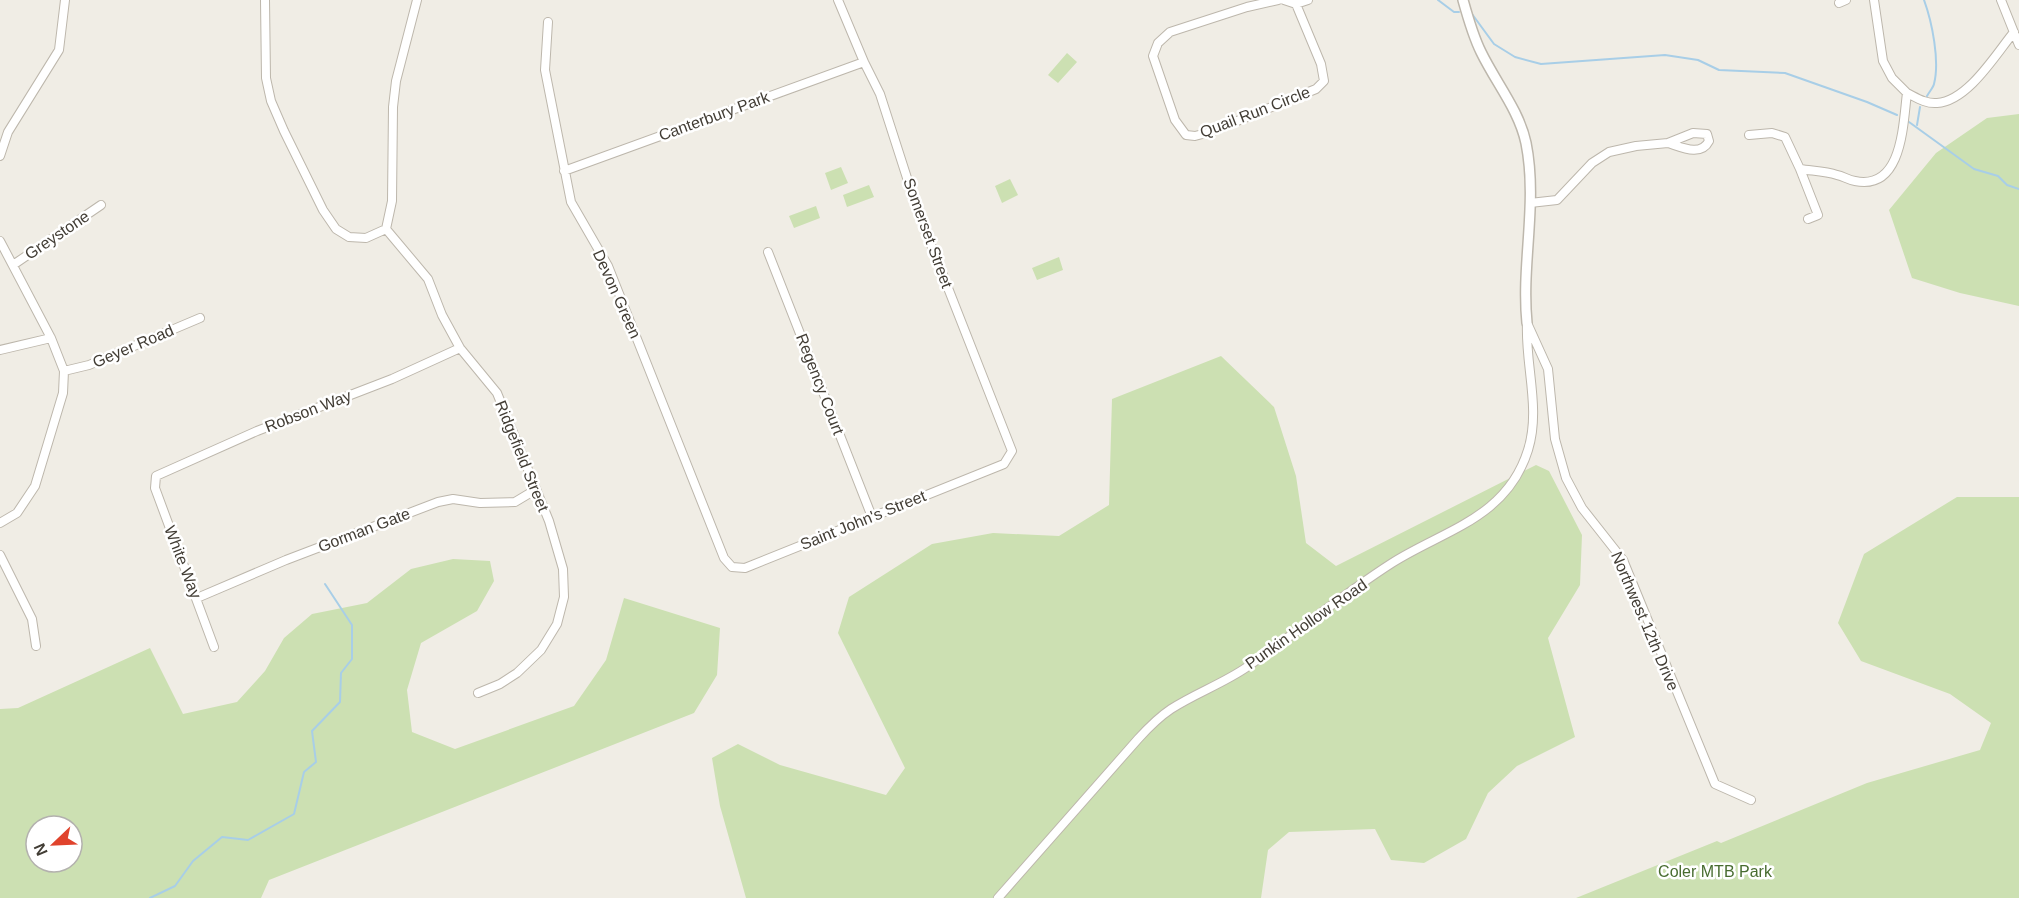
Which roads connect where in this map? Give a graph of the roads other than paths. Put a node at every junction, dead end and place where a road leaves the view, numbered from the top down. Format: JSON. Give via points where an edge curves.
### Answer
{"nodes":[{"id":1,"x":65,"y":0,"type":"edge"},
{"id":2,"x":265,"y":0,"type":"edge"},
{"id":3,"x":417,"y":0,"type":"edge"},
{"id":4,"x":838,"y":0,"type":"edge"},
{"id":5,"x":1278,"y":0,"type":"edge"},
{"id":6,"x":1284,"y":0,"type":"edge"},
{"id":7,"x":1308,"y":0,"type":"edge"},
{"id":8,"x":1463,"y":0,"type":"edge"},
{"id":9,"x":1874,"y":0,"type":"edge"},
{"id":10,"x":2001,"y":0,"type":"edge"},
{"id":11,"x":1296,"y":4,"type":"junction"},
{"id":12,"x":548,"y":22,"type":"dead end"},
{"id":13,"x":2014,"y":32,"type":"junction"},
{"id":14,"x":2019,"y":45,"type":"edge"},
{"id":15,"x":864,"y":62,"type":"junction"},
{"id":16,"x":1907,"y":93,"type":"junction"},
{"id":17,"x":1749,"y":135,"type":"dead end"},
{"id":18,"x":1668,"y":143,"type":"junction"},
{"id":19,"x":0,"y":156,"type":"edge"},
{"id":20,"x":1800,"y":169,"type":"junction"},
{"id":21,"x":564,"y":171,"type":"junction"},
{"id":22,"x":1530,"y":203,"type":"junction"},
{"id":23,"x":101,"y":205,"type":"dead end"},
{"id":24,"x":1808,"y":219,"type":"dead end"},
{"id":25,"x":386,"y":229,"type":"junction"},
{"id":26,"x":0,"y":241,"type":"edge"},
{"id":27,"x":768,"y":252,"type":"dead end"},
{"id":28,"x":13,"y":265,"type":"junction"},
{"id":29,"x":200,"y":318,"type":"dead end"},
{"id":30,"x":1527,"y":323,"type":"junction"},
{"id":31,"x":51,"y":338,"type":"junction"},
{"id":32,"x":460,"y":348,"type":"junction"},
{"id":33,"x":0,"y":350,"type":"edge"},
{"id":34,"x":64,"y":371,"type":"junction"},
{"id":35,"x":1004,"y":464,"type":"joint"},
{"id":36,"x":156,"y":476,"type":"joint"},
{"id":37,"x":535,"y":490,"type":"junction"},
{"id":38,"x":872,"y":517,"type":"junction"},
{"id":39,"x":0,"y":523,"type":"edge"},
{"id":40,"x":0,"y":555,"type":"edge"},
{"id":41,"x":724,"y":558,"type":"joint"},
{"id":42,"x":197,"y":598,"type":"junction"},
{"id":43,"x":36,"y":646,"type":"dead end"},
{"id":44,"x":214,"y":647,"type":"dead end"},
{"id":45,"x":478,"y":693,"type":"dead end"},
{"id":46,"x":1751,"y":800,"type":"dead end"},
{"id":47,"x":998,"y":898,"type":"edge"}],
"edges":[{"from":1,"to":19,"type":"street","via":[[59,50],[8,132]]},
{"from":2,"to":25,"type":"street","via":[[266,78],[271,100],[323,210],[336,229],[349,237],[366,238]]},
{"from":3,"to":25,"type":"street","via":[[396,81],[392,201]]},
{"from":4,"to":15,"type":"street","name":"Somerset Street"},
{"from":5,"to":11,"type":"street","name":"Quail Run Circle","via":[[1170,32],[1158,43],[1153,56],[1175,120],[1186,135],[1210,132],[1316,89],[1324,81]]},
{"from":6,"to":11,"type":"street"},
{"from":7,"to":11,"type":"street"},
{"from":8,"to":22,"type":"street","via":[[1481,52],[1522,132],[1529,166]]},
{"from":9,"to":16,"type":"street","via":[[1883,61]]},
{"from":10,"to":13,"type":"street"},
{"from":12,"to":21,"type":"street","name":"Devon Green","via":[[545,70]]},
{"from":13,"to":14,"type":"street"},
{"from":13,"to":16,"type":"street","via":[[1961,94],[1939,103],[1924,102]]},
{"from":15,"to":21,"type":"street","name":"Canterbury Park"},
{"from":15,"to":35,"type":"street","name":"Somerset Street","via":[[880,94],[917,209],[1010,443],[1012,451]]},
{"from":16,"to":20,"type":"street","via":[[1901,142],[1894,162],[1881,177],[1854,181]]},
{"from":17,"to":20,"type":"street","via":[[1785,137]]},
{"from":18,"to":18,"type":"street","via":[[1697,150],[1709,141],[1707,134],[1693,133]]},
{"from":18,"to":22,"type":"street","via":[[1608,153],[1592,163],[1557,200]]},
{"from":20,"to":24,"type":"street","via":[[1818,215]]},
{"from":21,"to":41,"type":"street","name":"Devon Green","via":[[571,202],[608,266]]},
{"from":22,"to":30,"type":"street"},
{"from":23,"to":28,"type":"street","name":"Greystone"},
{"from":25,"to":32,"type":"street","name":"Ridgefield Street","via":[[428,279]]},
{"from":26,"to":28,"type":"street"},
{"from":27,"to":38,"type":"street","name":"Regency Court"},
{"from":28,"to":31,"type":"street"},
{"from":29,"to":34,"type":"street","name":"Geyer Road","via":[[89,365]]},
{"from":30,"to":46,"type":"street","name":"Northwest 12th Drive","via":[[1548,369],[1555,439],[1566,478],[1582,508],[1623,560],[1715,784]]},
{"from":30,"to":47,"type":"street","name":"Punkin Hollow Road","via":[[1533,426],[1522,465],[1502,494],[1459,529],[1392,563],[1246,668],[1161,716]]},
{"from":31,"to":33,"type":"street"},
{"from":31,"to":34,"type":"street"},
{"from":32,"to":36,"type":"street","name":"Robson Way"},
{"from":32,"to":37,"type":"street","name":"Ridgefield Street","via":[[497,393]]},
{"from":34,"to":39,"type":"street","via":[[63,393],[35,486],[17,513]]},
{"from":35,"to":38,"type":"street","name":"Saint John's Street"},
{"from":36,"to":42,"type":"street","name":"White Way","via":[[155,488]]},
{"from":37,"to":42,"type":"street","name":"Gorman Gate","via":[[515,502],[438,502]]},
{"from":37,"to":45,"type":"street","name":"Ridgefield Street","via":[[564,569],[564,597],[557,624],[532,661],[509,679]]},
{"from":38,"to":41,"type":"street","name":"Saint John's Street","via":[[745,568],[732,567]]},
{"from":40,"to":43,"type":"street","via":[[32,619]]},
{"from":42,"to":44,"type":"street","name":"White Way"}]}
